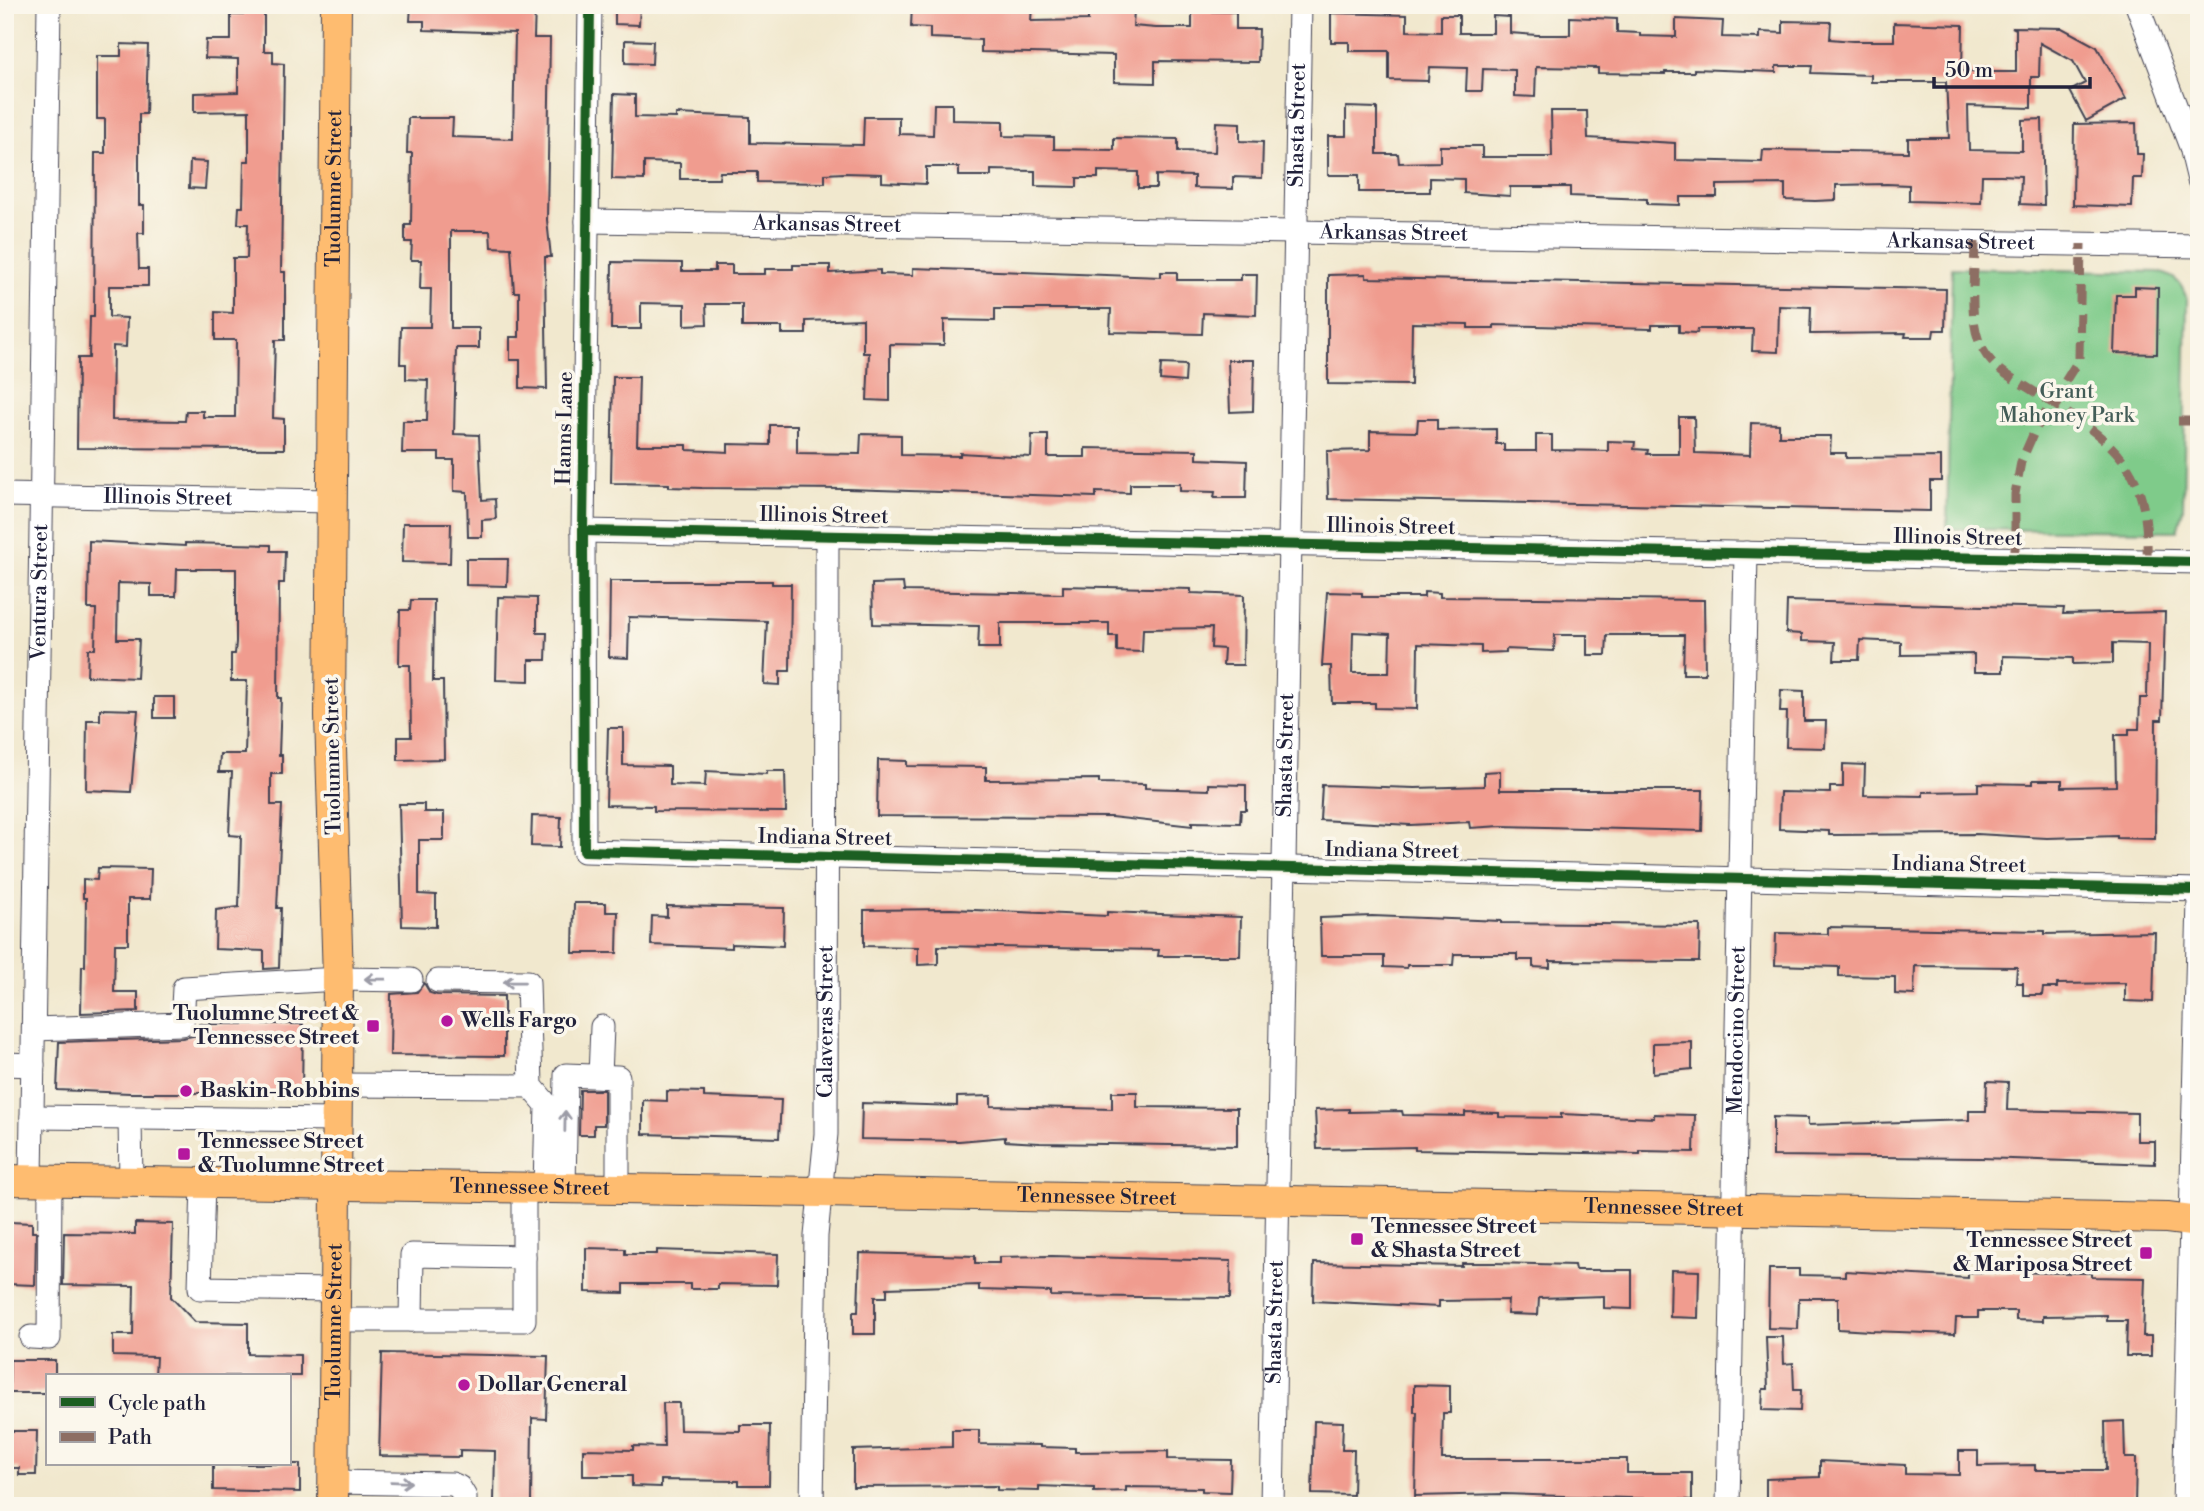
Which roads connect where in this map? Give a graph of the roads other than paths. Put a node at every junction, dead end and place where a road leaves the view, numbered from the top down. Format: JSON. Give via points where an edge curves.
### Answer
{"nodes":[{"id":1,"x":49,"y":5,"type":"edge"},
{"id":2,"x":336,"y":5,"type":"edge"},
{"id":3,"x":590,"y":5,"type":"edge"},
{"id":4,"x":1300,"y":5,"type":"edge"},
{"id":5,"x":2137,"y":5,"type":"edge"},
{"id":6,"x":2199,"y":180,"type":"edge"},
{"id":7,"x":587,"y":220,"type":"junction"},
{"id":8,"x":1297,"y":232,"type":"junction"},
{"id":9,"x":2199,"y":246,"type":"edge"},
{"id":10,"x":5,"y":495,"type":"edge"},
{"id":11,"x":42,"y":496,"type":"junction"},
{"id":12,"x":331,"y":501,"type":"junction"},
{"id":13,"x":583,"y":531,"type":"junction"},
{"id":14,"x":827,"y":536,"type":"junction"},
{"id":15,"x":1290,"y":544,"type":"junction"},
{"id":16,"x":1746,"y":553,"type":"junction"},
{"id":17,"x":2199,"y":562,"type":"edge"},
{"id":18,"x":584,"y":851,"type":"joint"},
{"id":19,"x":826,"y":857,"type":"junction"},
{"id":20,"x":1283,"y":868,"type":"junction"},
{"id":21,"x":1740,"y":879,"type":"junction"},
{"id":22,"x":2199,"y":890,"type":"edge"},
{"id":23,"x":2199,"y":899,"type":"edge"},
{"id":24,"x":338,"y":979,"type":"junction"},
{"id":25,"x":411,"y":980,"type":"dead end"},
{"id":26,"x":438,"y":981,"type":"dead end"},
{"id":27,"x":602,"y":1027,"type":"dead end"},
{"id":28,"x":34,"y":1029,"type":"junction"},
{"id":29,"x":5,"y":1064,"type":"edge"},
{"id":30,"x":33,"y":1065,"type":"junction"},
{"id":31,"x":600,"y":1076,"type":"junction"},
{"id":32,"x":337,"y":1085,"type":"junction"},
{"id":33,"x":531,"y":1086,"type":"junction"},
{"id":34,"x":32,"y":1117,"type":"junction"},
{"id":35,"x":130,"y":1118,"type":"junction"},
{"id":36,"x":337,"y":1120,"type":"junction"},
{"id":37,"x":29,"y":1180,"type":"edge"},
{"id":38,"x":131,"y":1182,"type":"junction"},
{"id":39,"x":203,"y":1183,"type":"junction"},
{"id":40,"x":336,"y":1185,"type":"junction"},
{"id":41,"x":545,"y":1188,"type":"junction"},
{"id":42,"x":618,"y":1190,"type":"junction"},
{"id":43,"x":819,"y":1192,"type":"junction"},
{"id":44,"x":1277,"y":1201,"type":"junction"},
{"id":45,"x":1734,"y":1209,"type":"junction"},
{"id":46,"x":2196,"y":1219,"type":"edge"},
{"id":47,"x":524,"y":1257,"type":"junction"},
{"id":48,"x":334,"y":1305,"type":"junction"},
{"id":49,"x":411,"y":1320,"type":"junction"},
{"id":50,"x":31,"y":1337,"type":"dead end"},
{"id":51,"x":333,"y":1494,"type":"edge"},
{"id":52,"x":465,"y":1506,"type":"edge"},
{"id":53,"x":812,"y":1506,"type":"edge"},
{"id":54,"x":1272,"y":1506,"type":"edge"},
{"id":55,"x":1728,"y":1506,"type":"edge"},
{"id":56,"x":2184,"y":1506,"type":"edge"}],
"edges":[{"from":1,"to":11,"type":"street","name":"Ventura Street"},
{"from":2,"to":12,"type":"main road","name":"Tuolumne Street"},
{"from":3,"to":7,"type":"street","name":"Hanns Lane"},
{"from":4,"to":8,"type":"street","name":"Shasta Street"},
{"from":5,"to":6,"type":"street"},
{"from":7,"to":8,"type":"street","name":"Arkansas Street"},
{"from":7,"to":13,"type":"street","name":"Hanns Lane"},
{"from":8,"to":9,"type":"street","name":"Arkansas Street"},
{"from":8,"to":15,"type":"street","name":"Shasta Street"},
{"from":10,"to":11,"type":"street","name":"Illinois Street"},
{"from":11,"to":12,"type":"street","name":"Illinois Street"},
{"from":11,"to":28,"type":"street","name":"Ventura Street"},
{"from":12,"to":24,"type":"main road","name":"Tuolumne Street","via":[[330,716]]},
{"from":13,"to":14,"type":"street","name":"Illinois Street"},
{"from":13,"to":18,"type":"street","name":"Hanns Lane"},
{"from":14,"to":15,"type":"street","name":"Illinois Street"},
{"from":14,"to":19,"type":"street","name":"Calaveras Street"},
{"from":15,"to":16,"type":"street","name":"Illinois Street"},
{"from":15,"to":20,"type":"street","name":"Shasta Street"},
{"from":16,"to":17,"type":"street","name":"Illinois Street"},
{"from":16,"to":21,"type":"street","name":"Mendocino Street"},
{"from":18,"to":19,"type":"street","name":"Indiana Street"},
{"from":19,"to":20,"type":"street","name":"Indiana Street"},
{"from":19,"to":43,"type":"street","name":"Calaveras Street","via":[[826,1134]]},
{"from":20,"to":21,"type":"street","name":"Indiana Street"},
{"from":20,"to":44,"type":"street","name":"Shasta Street"},
{"from":21,"to":22,"type":"street","name":"Indiana Street"},
{"from":21,"to":45,"type":"street","name":"Mendocino Street"},
{"from":23,"to":46,"type":"street"},
{"from":25,"to":24,"type":"street","one_way":true},
{"from":24,"to":28,"type":"street","via":[[184,988],[182,1024]]},
{"from":24,"to":32,"type":"main road","name":"Tuolumne Street"},
{"from":33,"to":26,"type":"street","one_way":true,"via":[[528,982]]},
{"from":27,"to":31,"type":"street"},
{"from":28,"to":30,"type":"street","name":"Ventura Street"},
{"from":29,"to":30,"type":"street"},
{"from":30,"to":34,"type":"street","name":"Ventura Street"},
{"from":41,"to":31,"type":"street","one_way":true,"via":[[566,1075]]},
{"from":31,"to":42,"type":"street","via":[[618,1077]]},
{"from":32,"to":33,"type":"street"},
{"from":32,"to":36,"type":"main road","name":"Tuolumne Street"},
{"from":33,"to":41,"type":"street","via":[[547,1104]]},
{"from":34,"to":35,"type":"street"},
{"from":34,"to":37,"type":"street","name":"Ventura Street"},
{"from":35,"to":36,"type":"street"},
{"from":35,"to":38,"type":"street"},
{"from":36,"to":40,"type":"main road","name":"Tuolumne Street"},
{"from":37,"to":38,"type":"main road","name":"Tennessee Street"},
{"from":37,"to":50,"type":"street","name":"Ventura Street","via":[[49,1338]]},
{"from":38,"to":39,"type":"main road","name":"Tennessee Street"},
{"from":39,"to":40,"type":"main road","name":"Tennessee Street"},
{"from":39,"to":48,"type":"street","via":[[201,1288]]},
{"from":40,"to":41,"type":"main road","name":"Tennessee Street"},
{"from":40,"to":48,"type":"main road","name":"Tuolumne Street"},
{"from":41,"to":42,"type":"main road","name":"Tennessee Street"},
{"from":41,"to":47,"type":"street"},
{"from":42,"to":43,"type":"main road","name":"Tennessee Street"},
{"from":43,"to":44,"type":"main road","name":"Tennessee Street"},
{"from":43,"to":53,"type":"street","name":"Calaveras Street"},
{"from":44,"to":45,"type":"main road","name":"Tennessee Street"},
{"from":44,"to":54,"type":"street","name":"Shasta Street"},
{"from":45,"to":46,"type":"main road","name":"Tennessee Street"},
{"from":45,"to":55,"type":"street","name":"Mendocino Street"},
{"from":46,"to":56,"type":"street"},
{"from":47,"to":49,"type":"street","via":[[524,1320]]},
{"from":47,"to":49,"type":"street","via":[[412,1255]]},
{"from":48,"to":49,"type":"street"},
{"from":48,"to":51,"type":"main road","name":"Tuolumne Street"},
{"from":51,"to":52,"type":"street","one_way":true,"via":[[452,1484],[465,1497]]}]}
